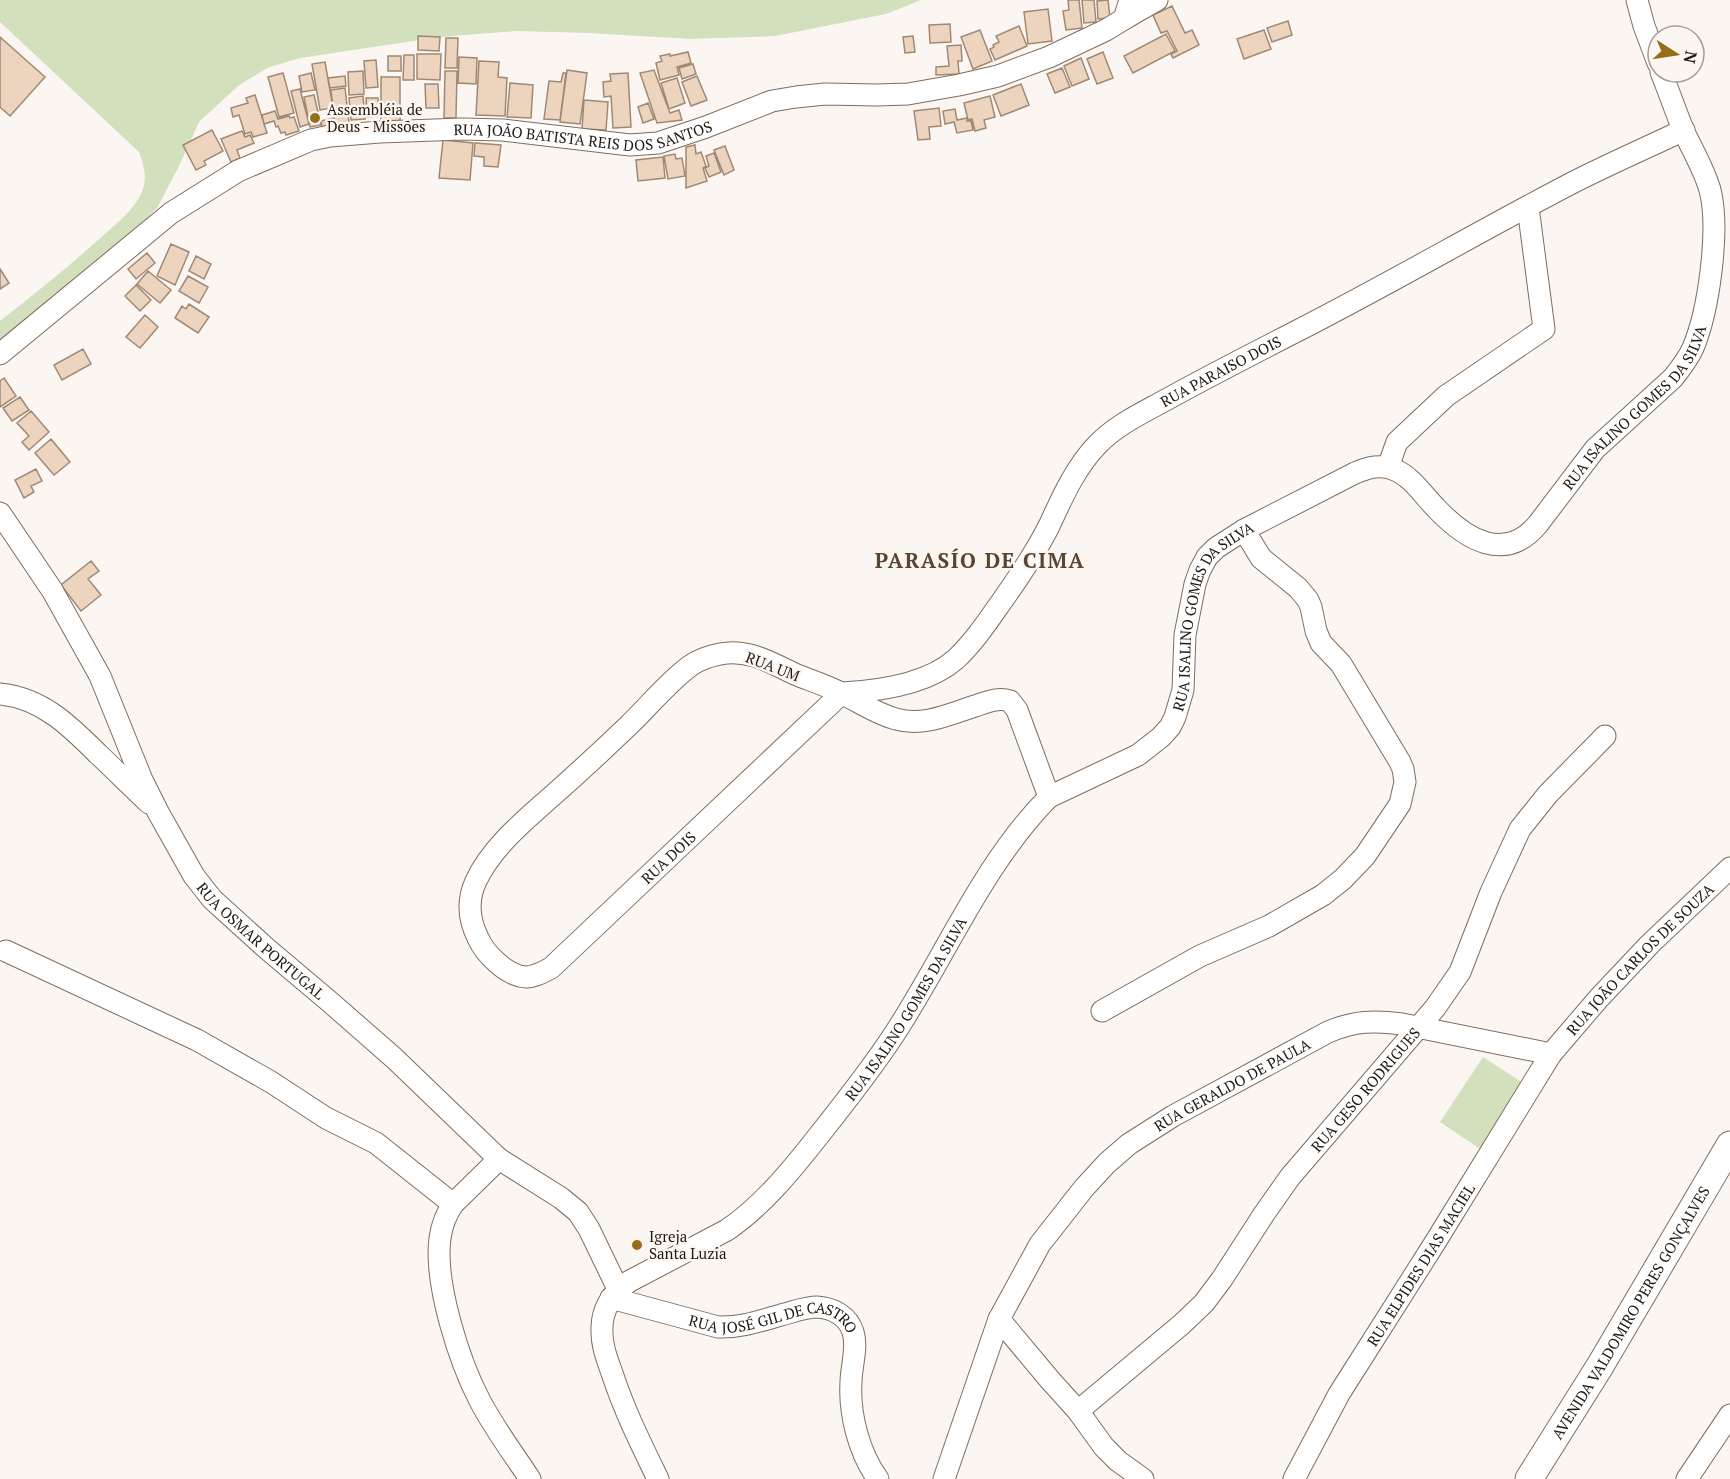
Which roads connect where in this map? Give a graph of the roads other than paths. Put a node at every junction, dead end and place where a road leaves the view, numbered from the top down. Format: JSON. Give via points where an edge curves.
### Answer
{"nodes":[{"id":1,"x":1157,"y":0,"type":"edge"},
{"id":2,"x":1637,"y":0,"type":"edge"},
{"id":3,"x":1127,"y":10,"type":"edge"},
{"id":4,"x":1646,"y":31,"type":"edge"},
{"id":5,"x":1666,"y":84,"type":"edge"},
{"id":6,"x":1684,"y":130,"type":"junction"},
{"id":7,"x":1528,"y":207,"type":"junction"},
{"id":8,"x":0,"y":354,"type":"edge"},
{"id":9,"x":1388,"y":467,"type":"junction"},
{"id":10,"x":0,"y":513,"type":"edge"},
{"id":11,"x":1244,"y":530,"type":"junction"},
{"id":12,"x":842,"y":693,"type":"junction"},
{"id":13,"x":0,"y":694,"type":"edge"},
{"id":14,"x":1605,"y":736,"type":"dead end"},
{"id":15,"x":1049,"y":797,"type":"junction"},
{"id":16,"x":158,"y":812,"type":"junction"},
{"id":17,"x":1730,"y":867,"type":"edge"},
{"id":18,"x":485,"y":949,"type":"joint"},
{"id":19,"x":6,"y":951,"type":"dead end"},
{"id":20,"x":1102,"y":1011,"type":"dead end"},
{"id":21,"x":1418,"y":1028,"type":"junction"},
{"id":22,"x":1551,"y":1054,"type":"junction"},
{"id":23,"x":1730,"y":1145,"type":"edge"},
{"id":24,"x":499,"y":1159,"type":"junction"},
{"id":25,"x":453,"y":1203,"type":"junction"},
{"id":26,"x":615,"y":1294,"type":"junction"},
{"id":27,"x":999,"y":1319,"type":"junction"},
{"id":28,"x":1078,"y":1411,"type":"junction"},
{"id":29,"x":1730,"y":1415,"type":"edge"},
{"id":30,"x":530,"y":1479,"type":"edge"},
{"id":31,"x":658,"y":1479,"type":"edge"},
{"id":32,"x":878,"y":1479,"type":"edge"},
{"id":33,"x":944,"y":1479,"type":"edge"},
{"id":34,"x":1143,"y":1479,"type":"edge"},
{"id":35,"x":1294,"y":1479,"type":"edge"},
{"id":36,"x":1529,"y":1479,"type":"edge"},
{"id":37,"x":1687,"y":1479,"type":"edge"}],
"edges":[{"from":1,"to":3,"type":"street","name":"RUA JOÃO BATISTA REIS DOS SANTOS"},
{"from":2,"to":4,"type":"street"},
{"from":3,"to":8,"type":"street","name":"RUA JOÃO BATISTA REIS DOS SANTOS","via":[[1106,30],[998,76],[908,94],[796,96],[772,101],[658,143],[462,129],[311,140],[238,171],[171,213]]},
{"from":5,"to":6,"type":"street","name":"RUA ISALINO GOMES DA SILVA"},
{"from":6,"to":7,"type":"street","name":"RUA PARAISO DOIS"},
{"from":6,"to":9,"type":"street","name":"RUA ISALINO GOMES DA SILVA","via":[[1710,191],[1714,229],[1702,319],[1694,347],[1673,378],[1595,449],[1531,533],[1516,542],[1498,545],[1467,534],[1406,476]]},
{"from":7,"to":9,"type":"street","via":[[1544,329],[1446,396],[1397,442]]},
{"from":7,"to":12,"type":"street","name":"RUA PARAISO DOIS","via":[[1212,374],[1112,432],[1095,446],[1071,480],[1025,567],[980,633],[955,660],[912,681],[868,692]]},
{"from":9,"to":11,"type":"street","name":"RUA ISALINO GOMES DA SILVA","via":[[1363,469]]},
{"from":10,"to":16,"type":"street","name":"RUA OSMAR PORTUGAL","via":[[52,590],[100,676]]},
{"from":11,"to":15,"type":"street","name":"RUA ISALINO GOMES DA SILVA","via":[[1216,548],[1200,570],[1185,635],[1183,690],[1170,727],[1138,755]]},
{"from":11,"to":20,"type":"street","via":[[1261,558],[1308,600],[1321,643],[1341,664],[1400,762],[1404,776],[1402,797],[1365,856],[1334,887],[1269,926],[1200,956]]},
{"from":12,"to":15,"type":"street","name":"RUA UM","via":[[872,710],[915,722],[995,699],[1010,701],[1017,710]]},
{"from":12,"to":18,"type":"street","name":"RUA DOIS","via":[[551,968],[519,976]]},
{"from":12,"to":18,"type":"street","name":"RUA UM","via":[[748,654],[720,654],[693,664],[489,860],[473,888],[470,906],[475,931]]},
{"from":13,"to":16,"type":"street","via":[[40,705],[54,714]]},
{"from":14,"to":21,"type":"street","name":"RUA GESO RODRIGUES","via":[[1548,794],[1520,830],[1460,972]]},
{"from":15,"to":26,"type":"street","name":"RUA ISALINO GOMES DA SILVA","via":[[1006,849],[895,1033],[806,1152],[742,1220],[643,1274]]},
{"from":16,"to":24,"type":"street","name":"RUA OSMAR PORTUGAL","via":[[194,876],[212,899],[393,1058]]},
{"from":17,"to":22,"type":"street","name":"RUA JOÃO CARLOS DE SOUZA","via":[[1643,951]]},
{"from":19,"to":25,"type":"street","via":[[197,1040],[262,1076],[326,1118],[376,1143]]},
{"from":21,"to":22,"type":"street","name":"RUA GERALDO DE PAULA"},
{"from":21,"to":27,"type":"street","name":"RUA GERALDO DE PAULA","via":[[1386,1022],[1342,1026],[1173,1116],[1129,1144],[1084,1188],[1040,1244]]},
{"from":21,"to":28,"type":"street","name":"RUA GESO RODRIGUES","via":[[1290,1177],[1203,1302]]},
{"from":22,"to":35,"type":"street","name":"RUA ELPIDES DIAS MACIEL","via":[[1339,1394]]},
{"from":23,"to":36,"type":"street","name":"AVENIDA VALDOMIRO PERES GONÇALVES"},
{"from":24,"to":25,"type":"street"},
{"from":24,"to":26,"type":"street","name":"RUA OSMAR PORTUGAL","via":[[578,1212],[589,1229]]},
{"from":25,"to":30,"type":"street","via":[[442,1226],[439,1252],[446,1307],[480,1402]]},
{"from":26,"to":31,"type":"street","via":[[606,1308],[602,1329],[606,1357]]},
{"from":26,"to":32,"type":"street","name":"RUA JOSÉ GIL DE CASTRO","via":[[718,1326],[750,1324],[816,1307],[844,1317],[854,1340],[850,1384],[855,1421],[867,1460]]},
{"from":27,"to":28,"type":"street"},
{"from":27,"to":33,"type":"street","name":"RUA GERALDO DE PAULA"},
{"from":28,"to":34,"type":"street","via":[[1104,1447]]},
{"from":29,"to":37,"type":"street"}]}
